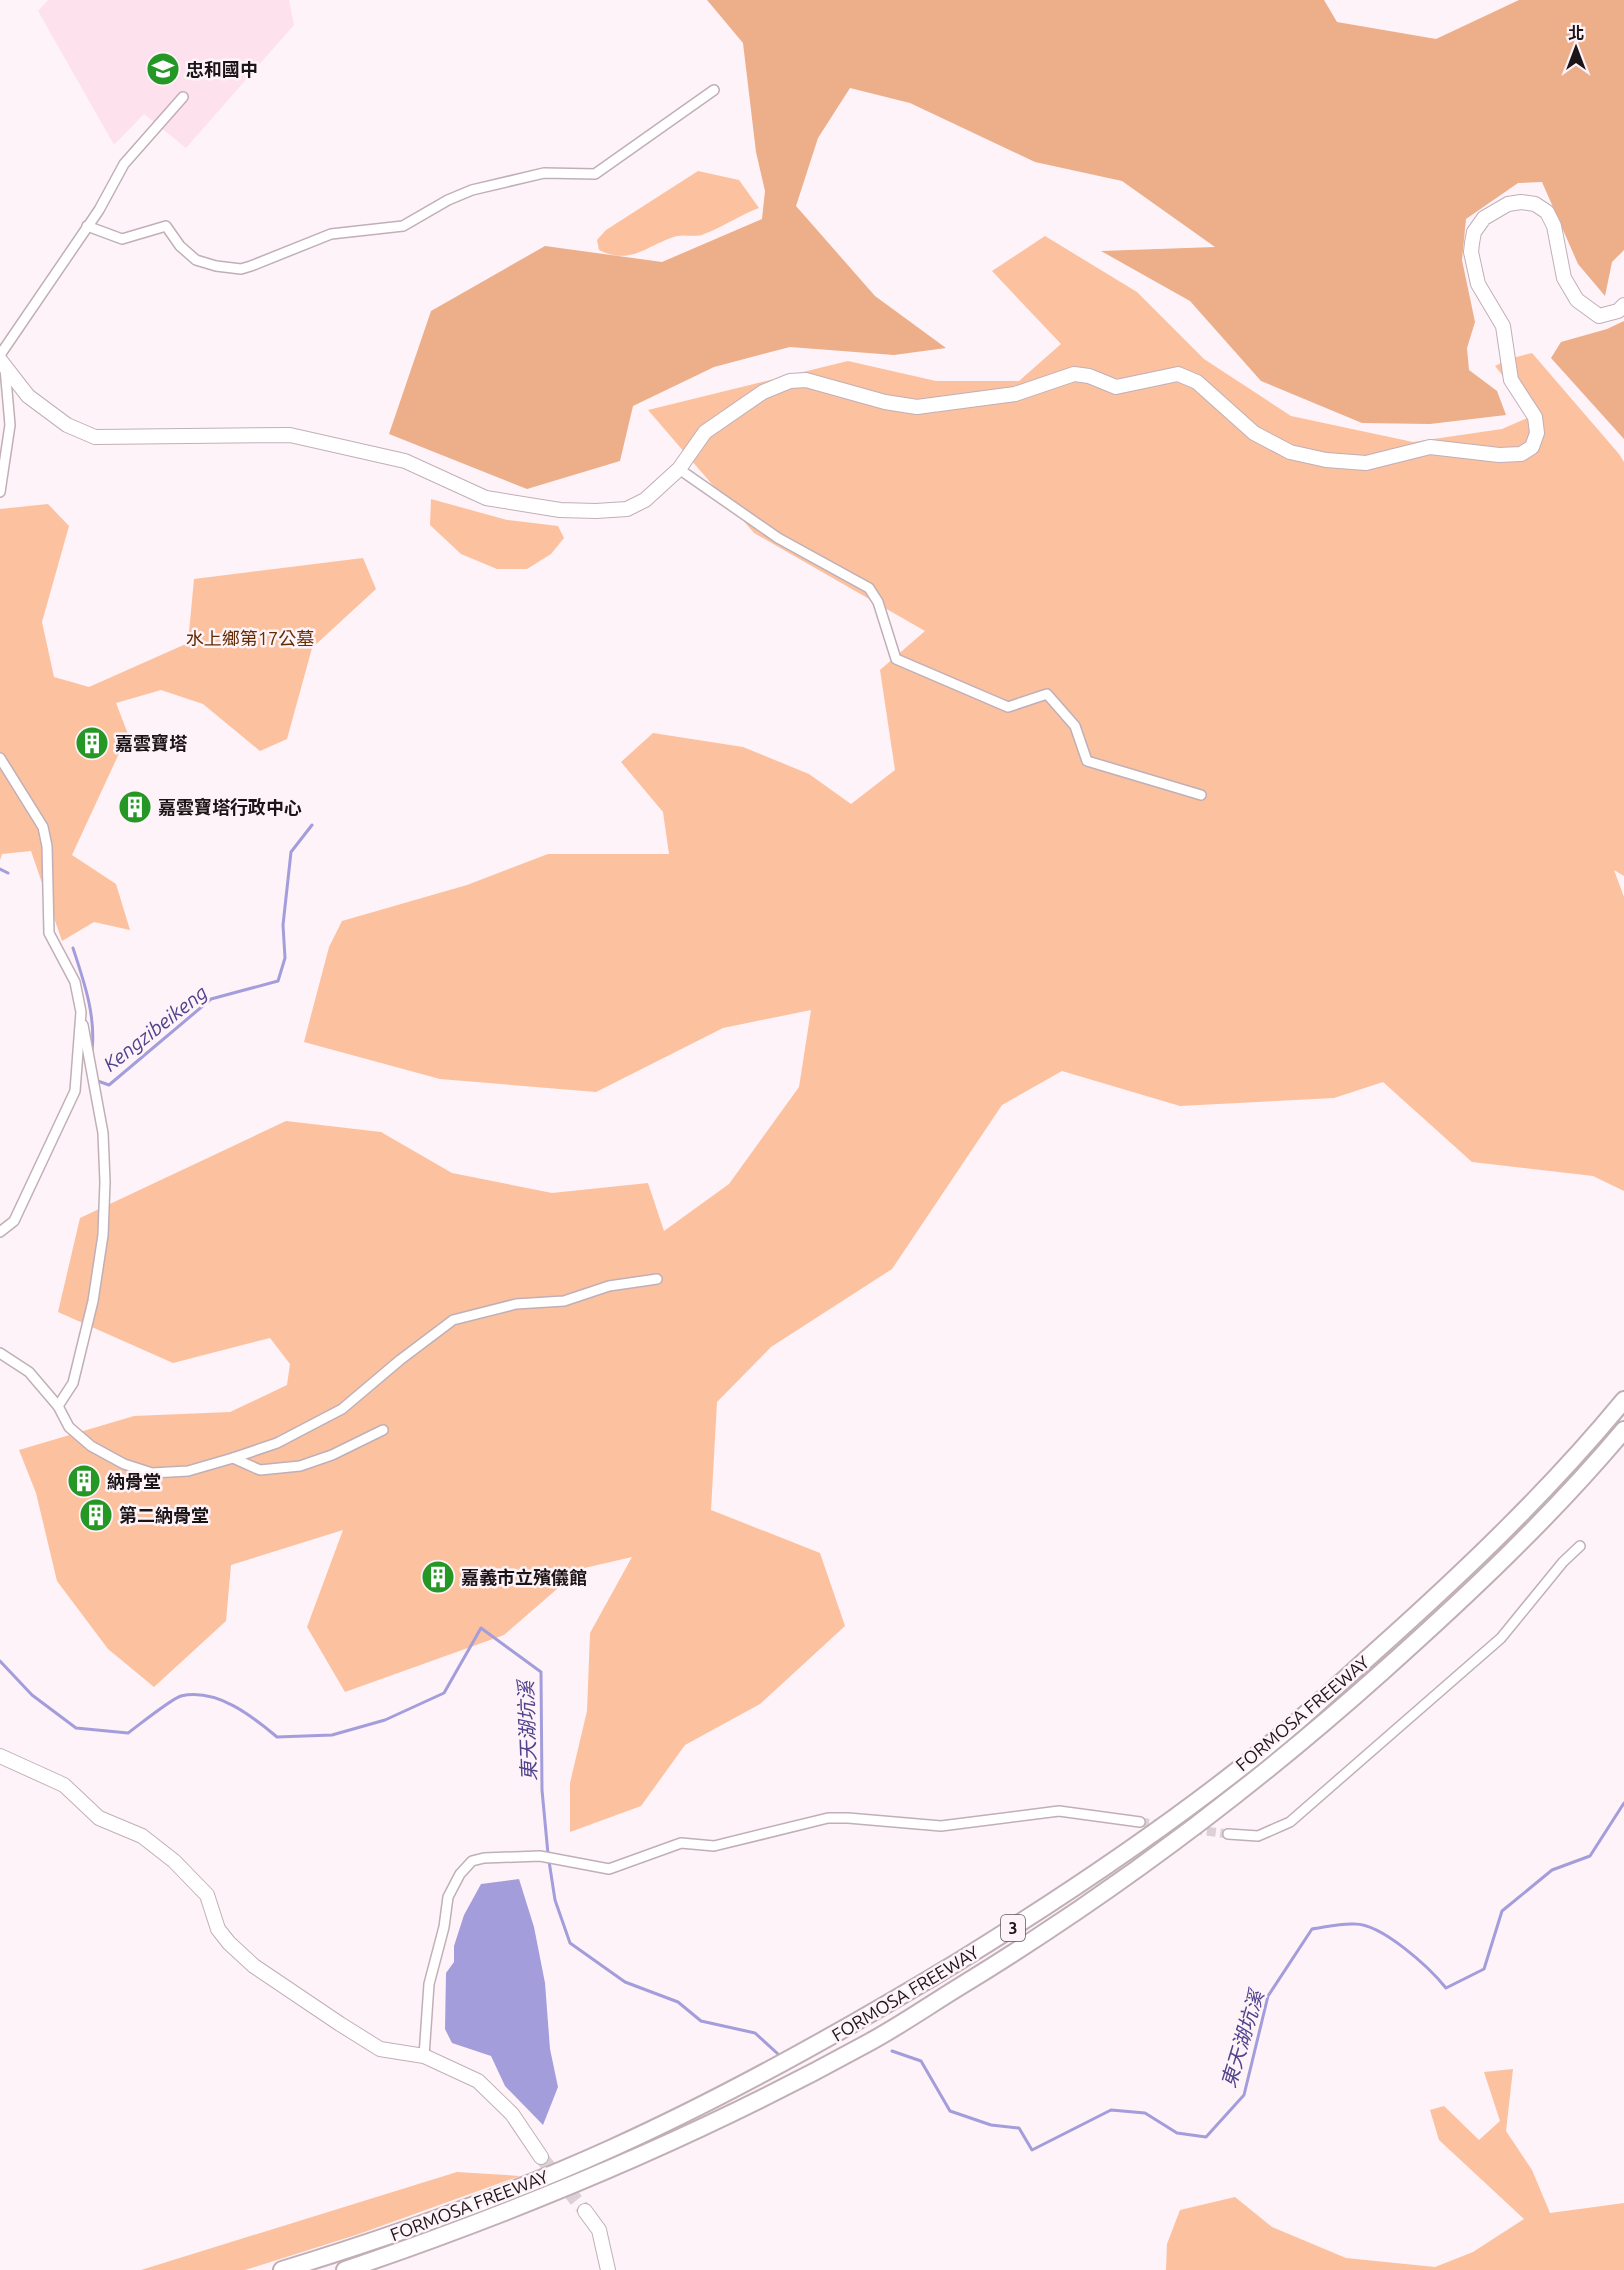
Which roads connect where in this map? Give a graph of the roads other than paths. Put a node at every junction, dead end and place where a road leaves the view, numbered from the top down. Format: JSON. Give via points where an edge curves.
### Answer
{"nodes":[{"id":1,"x":714,"y":90,"type":"dead end"},
{"id":2,"x":183,"y":97,"type":"dead end"},
{"id":3,"x":87,"y":226,"type":"junction"},
{"id":4,"x":1624,"y":305,"type":"edge"},
{"id":5,"x":2,"y":360,"type":"edge"},
{"id":6,"x":679,"y":469,"type":"junction"},
{"id":7,"x":0,"y":492,"type":"edge"},
{"id":8,"x":0,"y":758,"type":"edge"},
{"id":9,"x":1201,"y":795,"type":"dead end"},
{"id":10,"x":81,"y":1012,"type":"junction"},
{"id":11,"x":0,"y":1232,"type":"edge"},
{"id":12,"x":657,"y":1279,"type":"dead end"},
{"id":13,"x":0,"y":1353,"type":"edge"},
{"id":14,"x":1624,"y":1400,"type":"edge"},
{"id":15,"x":58,"y":1406,"type":"junction"},
{"id":16,"x":383,"y":1430,"type":"dead end"},
{"id":17,"x":1624,"y":1430,"type":"edge"},
{"id":18,"x":233,"y":1458,"type":"junction"},
{"id":19,"x":1580,"y":1546,"type":"dead end"},
{"id":20,"x":0,"y":1756,"type":"edge"},
{"id":21,"x":1140,"y":1822,"type":"tunnel mouth"},
{"id":22,"x":1228,"y":1834,"type":"tunnel mouth"},
{"id":23,"x":424,"y":2056,"type":"junction"},
{"id":24,"x":541,"y":2157,"type":"tunnel mouth"},
{"id":25,"x":585,"y":2211,"type":"tunnel mouth"},
{"id":26,"x":282,"y":2270,"type":"edge"},
{"id":27,"x":345,"y":2270,"type":"edge"},
{"id":28,"x":608,"y":2270,"type":"edge"}],
"edges":[{"from":1,"to":3,"type":"street","via":[[595,174],[544,173],[472,190],[403,226],[332,234],[241,269],[196,261],[166,226],[122,239]]},
{"from":2,"to":3,"type":"street","via":[[124,164]]},
{"from":3,"to":5,"type":"street"},
{"from":4,"to":6,"type":"street","via":[[1599,316],[1577,300],[1564,278],[1554,226],[1547,212],[1535,204],[1508,204],[1484,218],[1474,232],[1471,252],[1478,284],[1503,326],[1511,380],[1535,417],[1532,447],[1521,454],[1430,447],[1365,463],[1326,460],[1290,452],[1254,433],[1187,376],[1167,375],[1116,387],[1074,374],[1015,394],[917,406],[885,402],[806,380],[790,381],[763,392],[705,432]]},
{"from":5,"to":6,"type":"street","via":[[28,396],[67,425],[95,437],[290,435],[405,461],[486,498],[560,510],[627,509],[645,500]]},
{"from":5,"to":7,"type":"street","via":[[10,424]]},
{"from":6,"to":9,"type":"street","via":[[778,538],[869,588],[878,602],[896,659],[1008,707],[1047,694],[1074,726],[1087,761]]},
{"from":8,"to":10,"type":"street","via":[[43,827],[49,933],[75,982]]},
{"from":10,"to":11,"type":"street","via":[[75,1091],[14,1221]]},
{"from":10,"to":15,"type":"street","via":[[103,1133],[103,1235],[93,1301],[73,1383]]},
{"from":12,"to":18,"type":"street","via":[[609,1286],[564,1301],[516,1304],[453,1320],[342,1409],[277,1443]]},
{"from":13,"to":15,"type":"street","via":[[29,1372]]},
{"from":14,"to":26,"type":"highway","name":"FORMOSA FREEWAY","number":"3","via":[[1580,1453],[1445,1589],[1292,1726],[1159,1828],[1034,1915],[856,2024],[619,2145],[476,2205]]},
{"from":15,"to":18,"type":"street","via":[[69,1427],[91,1446],[124,1464],[152,1473],[188,1471]]},
{"from":16,"to":18,"type":"street","via":[[300,1467],[260,1470]]},
{"from":17,"to":27,"type":"highway","name":"FORMOSA FREEWAY","number":"3","via":[[1590,1471],[1459,1604],[1305,1741],[1172,1846],[1034,1941],[868,2043],[689,2134],[591,2179]]},
{"from":19,"to":22,"type":"street","via":[[1501,1638],[1290,1822],[1258,1836]]},
{"from":20,"to":23,"type":"street","via":[[63,1785],[99,1818],[142,1836],[174,1861],[207,1895],[218,1929],[254,1966],[380,2049]]},
{"from":21,"to":23,"type":"street","via":[[1059,1811],[941,1826],[828,1818],[714,1846],[681,1843],[609,1869],[540,1856],[484,1857],[472,1861],[460,1874],[448,1897],[429,1984]]},
{"from":23,"to":24,"type":"street","via":[[478,2081],[512,2114]]},
{"from":25,"to":28,"type":"street","via":[[599,2230]]}]}
